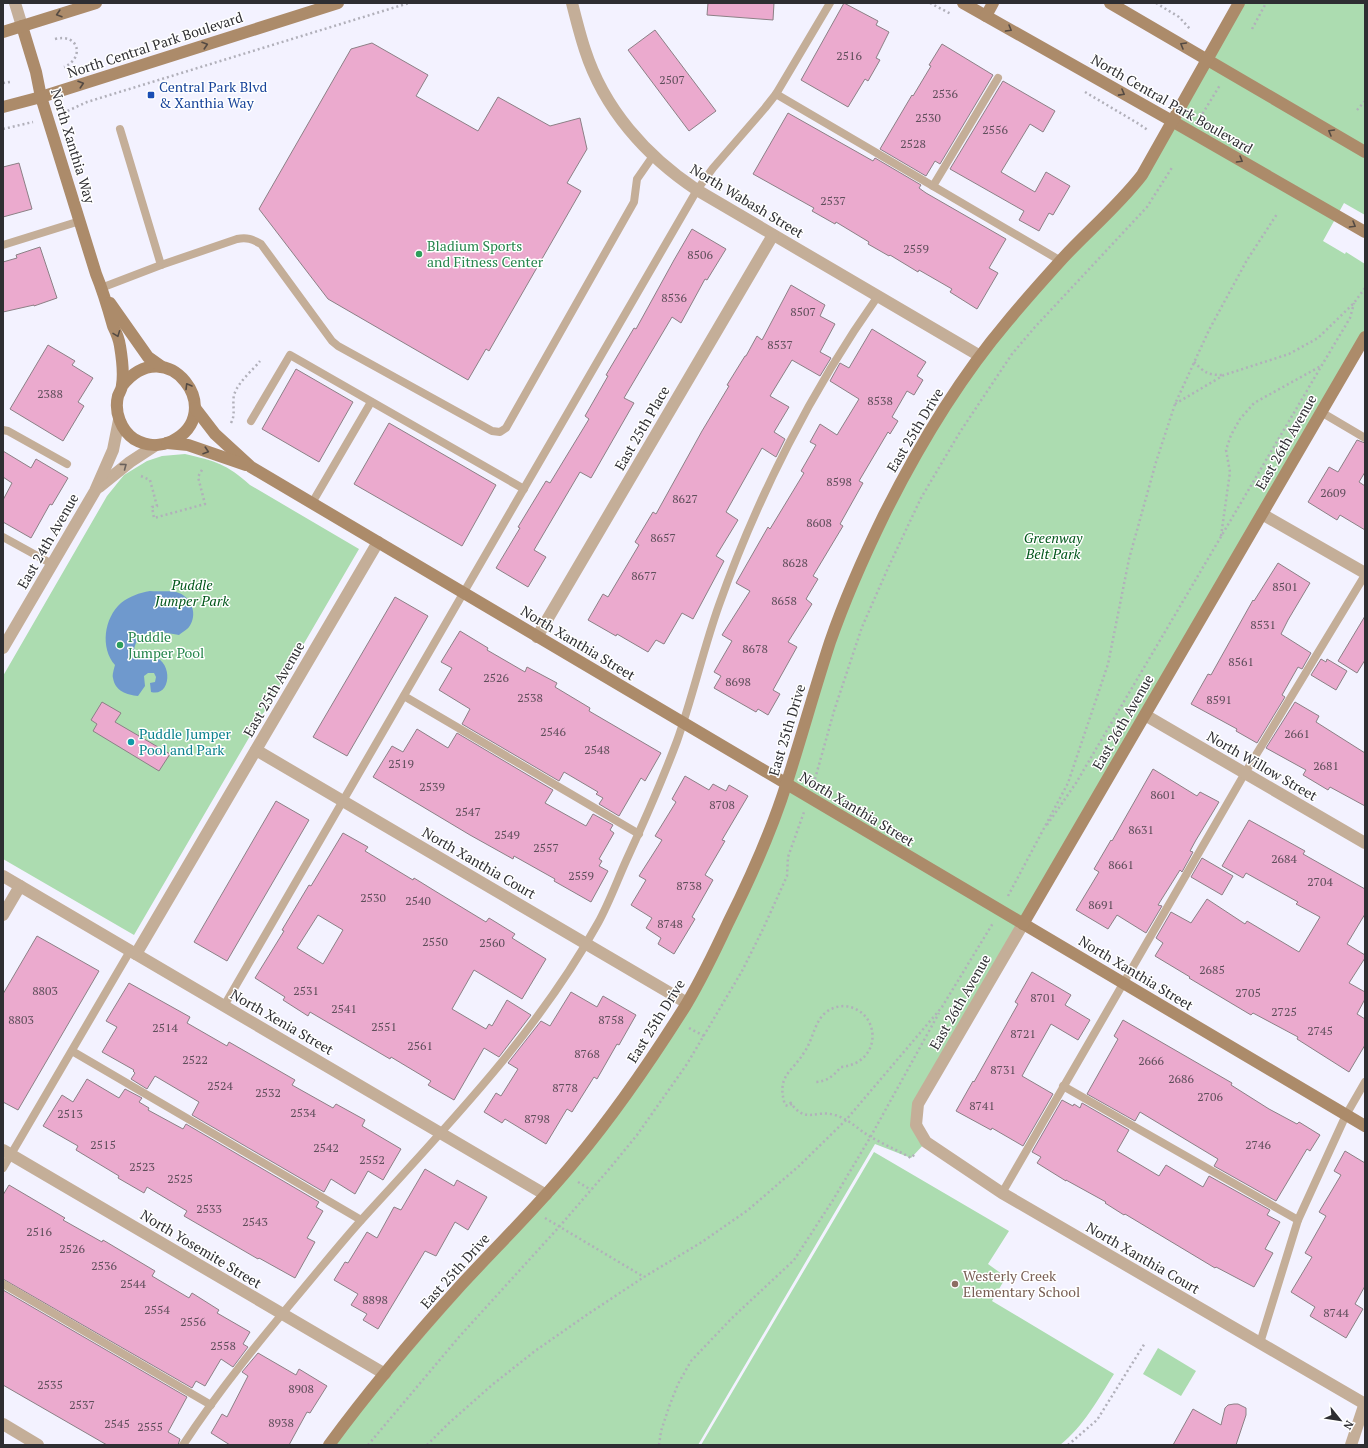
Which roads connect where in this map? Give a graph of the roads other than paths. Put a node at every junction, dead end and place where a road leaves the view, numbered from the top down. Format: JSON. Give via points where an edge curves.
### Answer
{"nodes":[{"id":1,"x":15,"y":3,"type":"edge"},
{"id":2,"x":96,"y":3,"type":"edge"},
{"id":3,"x":338,"y":3,"type":"edge"},
{"id":4,"x":572,"y":3,"type":"edge"},
{"id":5,"x":830,"y":3,"type":"edge"},
{"id":6,"x":963,"y":3,"type":"edge"},
{"id":7,"x":993,"y":3,"type":"edge"},
{"id":8,"x":1110,"y":3,"type":"edge"},
{"id":9,"x":1239,"y":3,"type":"edge"},
{"id":10,"x":986,"y":16,"type":"junction"},
{"id":11,"x":22,"y":26,"type":"junction"},
{"id":12,"x":3,"y":32,"type":"edge"},
{"id":13,"x":1207,"y":59,"type":"junction"},
{"id":14,"x":998,"y":78,"type":"dead end"},
{"id":15,"x":776,"y":94,"type":"junction"},
{"id":16,"x":41,"y":97,"type":"junction"},
{"id":17,"x":3,"y":106,"type":"edge"},
{"id":18,"x":1172,"y":121,"type":"junction"},
{"id":19,"x":120,"y":129,"type":"dead end"},
{"id":20,"x":1365,"y":152,"type":"edge"},
{"id":21,"x":653,"y":156,"type":"junction"},
{"id":22,"x":933,"y":186,"type":"junction"},
{"id":23,"x":697,"y":190,"type":"junction"},
{"id":24,"x":80,"y":221,"type":"junction"},
{"id":25,"x":1365,"y":232,"type":"edge"},
{"id":26,"x":773,"y":235,"type":"junction"},
{"id":27,"x":3,"y":245,"type":"edge"},
{"id":28,"x":1061,"y":261,"type":"junction"},
{"id":29,"x":161,"y":265,"type":"junction"},
{"id":30,"x":103,"y":293,"type":"junction"},
{"id":31,"x":878,"y":296,"type":"junction"},
{"id":32,"x":1365,"y":337,"type":"edge"},
{"id":33,"x":980,"y":356,"type":"junction"},
{"id":34,"x":162,"y":367,"type":"junction"},
{"id":35,"x":122,"y":386,"type":"junction"},
{"id":36,"x":371,"y":402,"type":"junction"},
{"id":37,"x":194,"y":408,"type":"junction"},
{"id":38,"x":1321,"y":412,"type":"junction"},
{"id":39,"x":119,"y":420,"type":"junction"},
{"id":40,"x":251,"y":421,"type":"dead end"},
{"id":41,"x":3,"y":430,"type":"edge"},
{"id":42,"x":1365,"y":438,"type":"edge"},
{"id":43,"x":162,"y":444,"type":"junction"},
{"id":44,"x":67,"y":464,"type":"dead end"},
{"id":45,"x":251,"y":467,"type":"junction"},
{"id":46,"x":524,"y":489,"type":"junction"},
{"id":47,"x":95,"y":490,"type":"junction"},
{"id":48,"x":312,"y":503,"type":"junction"},
{"id":49,"x":1262,"y":514,"type":"junction"},
{"id":50,"x":3,"y":537,"type":"edge"},
{"id":51,"x":378,"y":542,"type":"junction"},
{"id":52,"x":52,"y":564,"type":"junction"},
{"id":53,"x":1365,"y":574,"type":"edge"},
{"id":54,"x":464,"y":593,"type":"junction"},
{"id":55,"x":537,"y":636,"type":"junction"},
{"id":56,"x":3,"y":648,"type":"edge"},
{"id":57,"x":404,"y":696,"type":"junction"},
{"id":58,"x":1145,"y":715,"type":"junction"},
{"id":59,"x":682,"y":723,"type":"junction"},
{"id":60,"x":256,"y":750,"type":"junction"},
{"id":61,"x":1245,"y":773,"type":"junction"},
{"id":62,"x":786,"y":784,"type":"junction"},
{"id":63,"x":343,"y":801,"type":"junction"},
{"id":64,"x":638,"y":834,"type":"junction"},
{"id":65,"x":1365,"y":843,"type":"edge"},
{"id":66,"x":3,"y":876,"type":"edge"},
{"id":67,"x":20,"y":886,"type":"junction"},
{"id":68,"x":3,"y":915,"type":"edge"},
{"id":69,"x":1023,"y":924,"type":"junction"},
{"id":70,"x":586,"y":943,"type":"junction"},
{"id":71,"x":133,"y":952,"type":"junction"},
{"id":72,"x":1124,"y":984,"type":"junction"},
{"id":73,"x":687,"y":1002,"type":"junction"},
{"id":74,"x":224,"y":1006,"type":"junction"},
{"id":75,"x":72,"y":1051,"type":"junction"},
{"id":76,"x":1365,"y":1082,"type":"edge"},
{"id":77,"x":1063,"y":1086,"type":"junction"},
{"id":78,"x":1346,"y":1115,"type":"junction"},
{"id":79,"x":916,"y":1125,"type":"joint"},
{"id":80,"x":1365,"y":1126,"type":"edge"},
{"id":81,"x":441,"y":1133,"type":"junction"},
{"id":82,"x":7,"y":1152,"type":"edge"},
{"id":83,"x":3,"y":1168,"type":"edge"},
{"id":84,"x":1002,"y":1193,"type":"junction"},
{"id":85,"x":546,"y":1194,"type":"junction"},
{"id":86,"x":361,"y":1220,"type":"junction"},
{"id":87,"x":1298,"y":1220,"type":"junction"},
{"id":88,"x":3,"y":1284,"type":"edge"},
{"id":89,"x":282,"y":1314,"type":"junction"},
{"id":90,"x":1260,"y":1343,"type":"junction"},
{"id":91,"x":385,"y":1374,"type":"junction"},
{"id":92,"x":1365,"y":1404,"type":"edge"},
{"id":93,"x":211,"y":1405,"type":"junction"},
{"id":94,"x":3,"y":1424,"type":"edge"},
{"id":95,"x":38,"y":1445,"type":"edge"},
{"id":96,"x":183,"y":1445,"type":"edge"},
{"id":97,"x":329,"y":1445,"type":"edge"},
{"id":98,"x":1351,"y":1445,"type":"edge"}],
"edges":[{"from":1,"to":11,"type":"street","name":"North Xanthia Way"},
{"from":2,"to":11,"type":"street","one_way":true},
{"from":16,"to":3,"type":"street","name":"North Central Park Boulevard","one_way":true},
{"from":4,"to":21,"type":"street","name":"North Wabash Street","via":[[585,51],[601,87],[632,134]]},
{"from":5,"to":15,"type":"lane"},
{"from":6,"to":10,"type":"street","name":"North Central Park Boulevard"},
{"from":7,"to":10,"type":"street"},
{"from":13,"to":8,"type":"street","one_way":true},
{"from":9,"to":13,"type":"street","name":"East 25th Drive"},
{"from":10,"to":18,"type":"street","name":"North Central Park Boulevard","one_way":true},
{"from":11,"to":12,"type":"street"},
{"from":11,"to":16,"type":"street","name":"North Xanthia Way"},
{"from":13,"to":18,"type":"street","name":"East 25th Drive"},
{"from":20,"to":13,"type":"street","one_way":true},
{"from":14,"to":22,"type":"lane"},
{"from":15,"to":22,"type":"lane"},
{"from":15,"to":23,"type":"lane"},
{"from":16,"to":17,"type":"street","name":"North Central Park Boulevard"},
{"from":16,"to":24,"type":"street","name":"North Xanthia Way"},
{"from":18,"to":25,"type":"street","name":"North Central Park Boulevard","one_way":true},
{"from":18,"to":28,"type":"street","name":"East 25th Drive","via":[[1142,175],[1128,193]]},
{"from":19,"to":29,"type":"lane"},
{"from":21,"to":23,"type":"street","name":"North Wabash Street"},
{"from":21,"to":29,"type":"lane","via":[[637,179],[634,202],[506,428],[500,432],[492,431],[338,346],[261,244],[254,240],[237,239]]},
{"from":22,"to":28,"type":"lane"},
{"from":23,"to":26,"type":"street","name":"North Wabash Street"},
{"from":23,"to":46,"type":"lane"},
{"from":24,"to":27,"type":"lane"},
{"from":24,"to":30,"type":"street","name":"North Xanthia Way"},
{"from":26,"to":31,"type":"street","name":"North Wabash Street"},
{"from":26,"to":55,"type":"street","name":"East 25th Place"},
{"from":28,"to":33,"type":"street","name":"East 25th Drive","via":[[1008,320]]},
{"from":29,"to":30,"type":"lane"},
{"from":30,"to":34,"type":"street","name":"North Xanthia Way","via":[[148,357]]},
{"from":30,"to":35,"type":"street","name":"North Xanthia Way","one_way":true,"via":[[120,344]]},
{"from":31,"to":33,"type":"street","name":"North Wabash Street"},
{"from":31,"to":59,"type":"lane","via":[[846,344],[804,416],[749,526],[718,607]]},
{"from":32,"to":38,"type":"street","name":"East 26th Avenue"},
{"from":33,"to":62,"type":"street","name":"East 25th Drive","via":[[909,467],[851,587],[831,641]]},
{"from":34,"to":35,"type":"street","via":[[150,367],[139,371],[129,377]]},
{"from":37,"to":34,"type":"street","one_way":true,"via":[[194,397],[182,377]]},
{"from":35,"to":39,"type":"street","via":[[116,409]]},
{"from":36,"to":40,"type":"lane","via":[[290,355]]},
{"from":36,"to":46,"type":"lane"},
{"from":36,"to":48,"type":"lane"},
{"from":37,"to":43,"type":"street","via":[[187,430],[178,438]]},
{"from":37,"to":45,"type":"street","name":"North Xanthia Street","via":[[208,426]]},
{"from":38,"to":42,"type":"lane"},
{"from":38,"to":49,"type":"street","name":"East 26th Avenue"},
{"from":39,"to":43,"type":"street","via":[[125,430],[144,444]]},
{"from":39,"to":47,"type":"street","name":"East 24th Avenue","via":[[114,450]]},
{"from":41,"to":44,"type":"lane"},
{"from":43,"to":45,"type":"street","name":"North Xanthia Street","one_way":true,"via":[[188,445]]},
{"from":47,"to":43,"type":"street","name":"East 24th Avenue","one_way":true,"via":[[121,469]]},
{"from":45,"to":48,"type":"street","name":"North Xanthia Street"},
{"from":46,"to":54,"type":"lane"},
{"from":47,"to":52,"type":"street","name":"East 24th Avenue"},
{"from":48,"to":51,"type":"street","name":"North Xanthia Street"},
{"from":49,"to":53,"type":"street"},
{"from":49,"to":58,"type":"street","name":"East 26th Avenue"},
{"from":50,"to":52,"type":"lane"},
{"from":51,"to":54,"type":"street","name":"North Xanthia Street"},
{"from":51,"to":60,"type":"street","name":"East 25th Avenue"},
{"from":52,"to":56,"type":"street","name":"East 24th Avenue"},
{"from":53,"to":61,"type":"lane"},
{"from":54,"to":55,"type":"street","name":"North Xanthia Street"},
{"from":54,"to":57,"type":"lane"},
{"from":55,"to":59,"type":"street","name":"North Xanthia Street"},
{"from":57,"to":63,"type":"lane"},
{"from":57,"to":64,"type":"lane"},
{"from":58,"to":61,"type":"street","name":"North Willow Street"},
{"from":58,"to":69,"type":"street","name":"East 26th Avenue"},
{"from":59,"to":62,"type":"street","name":"North Xanthia Street"},
{"from":59,"to":64,"type":"lane"},
{"from":60,"to":63,"type":"street","name":"North Xanthia Court"},
{"from":60,"to":71,"type":"street","name":"East 25th Avenue"},
{"from":61,"to":65,"type":"street","name":"North Willow Street"},
{"from":61,"to":72,"type":"lane"},
{"from":62,"to":69,"type":"street","name":"North Xanthia Street"},
{"from":62,"to":73,"type":"street","name":"East 25th Drive","via":[[768,836],[743,893]]},
{"from":63,"to":70,"type":"street","name":"North Xanthia Court"},
{"from":63,"to":74,"type":"lane"},
{"from":64,"to":70,"type":"lane","via":[[600,919]]},
{"from":66,"to":67,"type":"street","name":"North Xenia Street"},
{"from":67,"to":68,"type":"street"},
{"from":67,"to":71,"type":"street","name":"North Xenia Street"},
{"from":69,"to":72,"type":"street","name":"North Xanthia Street"},
{"from":69,"to":79,"type":"street","name":"East 26th Avenue","via":[[918,1104]]},
{"from":70,"to":73,"type":"street","name":"North Xanthia Court"},
{"from":70,"to":81,"type":"lane","via":[[540,1014]]},
{"from":71,"to":74,"type":"street","name":"North Xenia Street"},
{"from":71,"to":75,"type":"lane"},
{"from":72,"to":77,"type":"lane"},
{"from":72,"to":78,"type":"street","name":"North Xanthia Street"},
{"from":73,"to":85,"type":"street","name":"East 25th Drive","via":[[612,1115]]},
{"from":74,"to":81,"type":"street","name":"North Xenia Street"},
{"from":75,"to":82,"type":"lane"},
{"from":75,"to":86,"type":"lane"},
{"from":76,"to":78,"type":"lane"},
{"from":77,"to":84,"type":"lane"},
{"from":77,"to":87,"type":"lane"},
{"from":78,"to":80,"type":"street","name":"North Xanthia Street"},
{"from":78,"to":87,"type":"lane"},
{"from":79,"to":84,"type":"street","name":"North Xanthia Court","via":[[926,1142]]},
{"from":81,"to":85,"type":"street","name":"North Xenia Street"},
{"from":81,"to":86,"type":"lane"},
{"from":82,"to":83,"type":"lane"},
{"from":82,"to":89,"type":"street","name":"North Yosemite Street"},
{"from":84,"to":90,"type":"street","name":"North Xanthia Court"},
{"from":85,"to":91,"type":"street","name":"East 25th Drive","via":[[461,1286]]},
{"from":86,"to":89,"type":"lane"},
{"from":87,"to":90,"type":"lane"},
{"from":88,"to":93,"type":"lane"},
{"from":89,"to":91,"type":"street","name":"North Yosemite Street"},
{"from":89,"to":93,"type":"lane"},
{"from":90,"to":92,"type":"street","name":"North Xanthia Court"},
{"from":91,"to":97,"type":"street","name":"East 25th Drive"},
{"from":92,"to":98,"type":"street"},
{"from":93,"to":96,"type":"lane"},
{"from":94,"to":95,"type":"street"}]}
